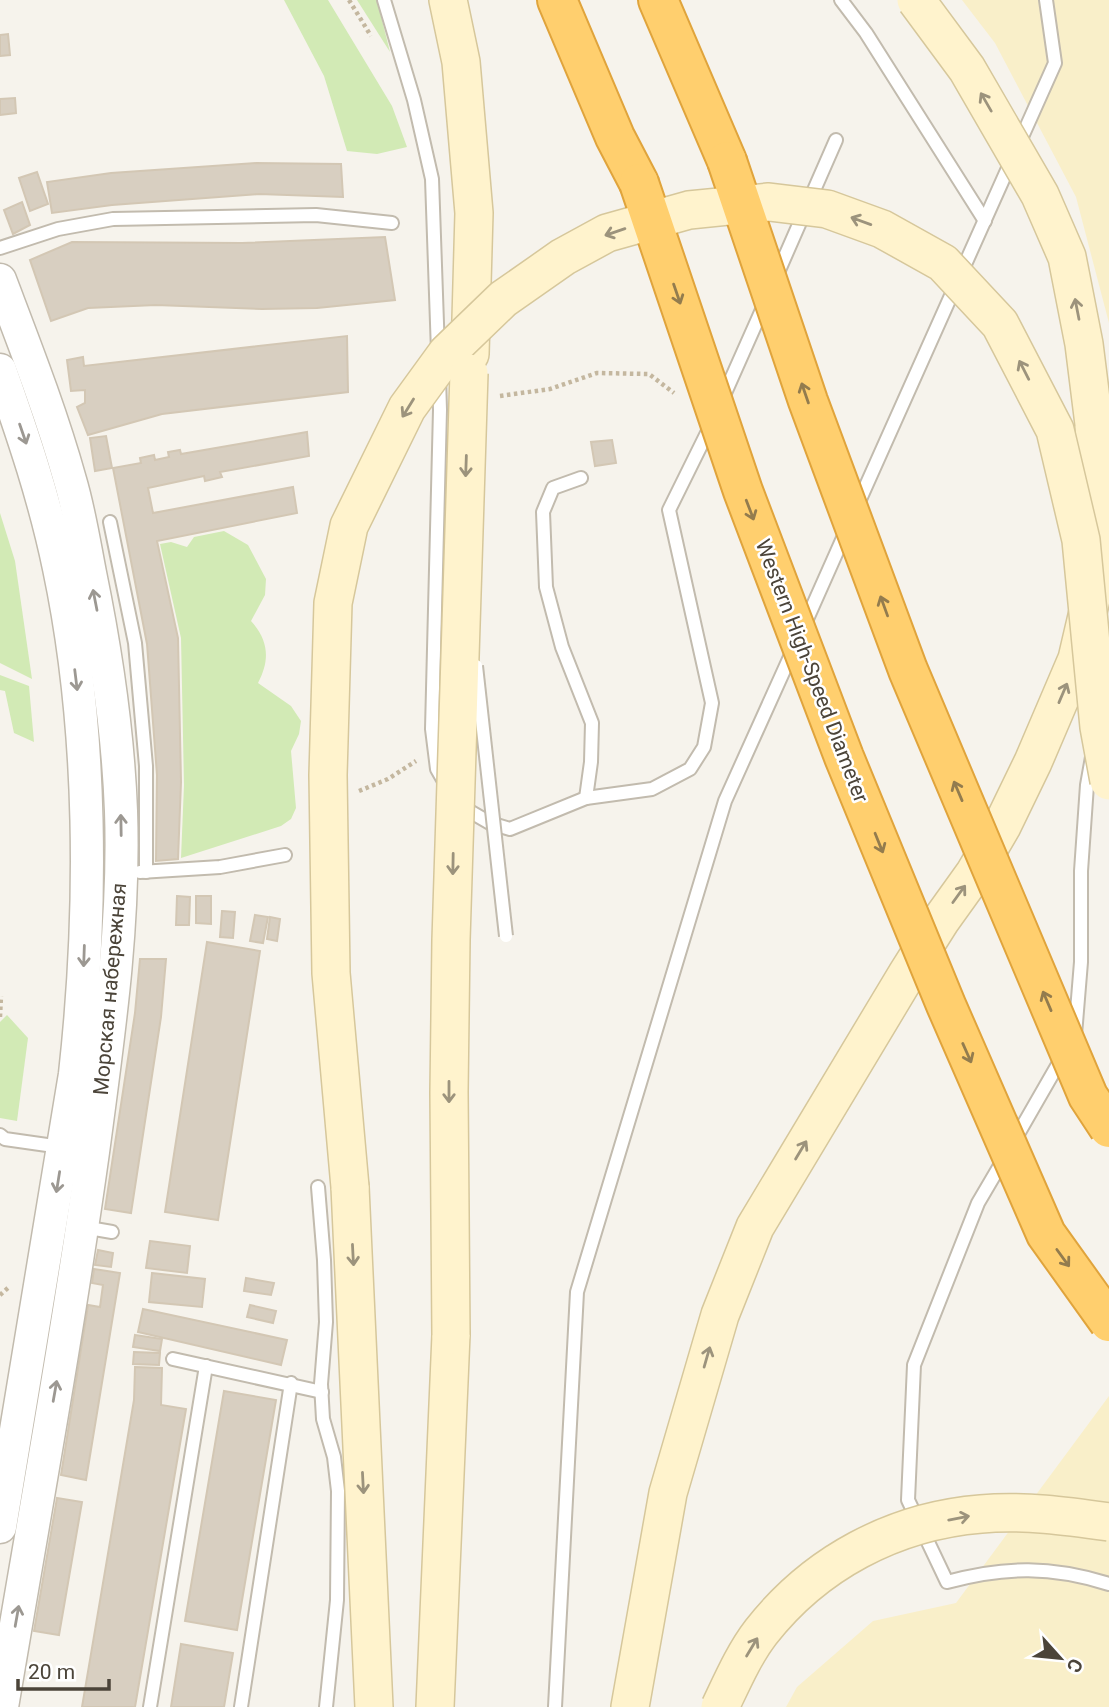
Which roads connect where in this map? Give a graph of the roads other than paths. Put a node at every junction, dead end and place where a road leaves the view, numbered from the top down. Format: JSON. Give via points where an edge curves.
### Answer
{"nodes":[{"id":1,"x":384,"y":0,"type":"edge"},
{"id":2,"x":448,"y":0,"type":"edge"},
{"id":3,"x":557,"y":0,"type":"edge"},
{"id":4,"x":658,"y":0,"type":"edge"},
{"id":5,"x":841,"y":0,"type":"edge"},
{"id":6,"x":916,"y":0,"type":"edge"},
{"id":7,"x":1046,"y":0,"type":"edge"},
{"id":8,"x":836,"y":140,"type":"dead end"},
{"id":9,"x":985,"y":222,"type":"junction"},
{"id":10,"x":392,"y":223,"type":"dead end"},
{"id":11,"x":0,"y":248,"type":"edge"},
{"id":12,"x":0,"y":280,"type":"edge"},
{"id":13,"x":0,"y":370,"type":"edge"},
{"id":14,"x":581,"y":478,"type":"dead end"},
{"id":15,"x":110,"y":522,"type":"dead end"},
{"id":16,"x":464,"y":541,"type":"junction"},
{"id":17,"x":1107,"y":669,"type":"dead end"},
{"id":18,"x":1109,"y":781,"type":"edge"},
{"id":19,"x":586,"y":798,"type":"junction"},
{"id":20,"x":285,"y":855,"type":"dead end"},
{"id":21,"x":108,"y":886,"type":"junction"},
{"id":22,"x":506,"y":936,"type":"dead end"},
{"id":23,"x":1076,"y":1033,"type":"junction"},
{"id":24,"x":1082,"y":1045,"type":"dead end"},
{"id":25,"x":1109,"y":1109,"type":"edge"},
{"id":26,"x":1106,"y":1112,"type":"edge"},
{"id":27,"x":0,"y":1135,"type":"edge"},
{"id":28,"x":78,"y":1149,"type":"junction"},
{"id":29,"x":334,"y":1187,"type":"junction"},
{"id":30,"x":76,"y":1226,"type":"junction"},
{"id":31,"x":1109,"y":1322,"type":"edge"},
{"id":32,"x":173,"y":1359,"type":"dead end"},
{"id":33,"x":206,"y":1366,"type":"junction"},
{"id":34,"x":291,"y":1383,"type":"junction"},
{"id":35,"x":322,"y":1392,"type":"junction"},
{"id":36,"x":1109,"y":1522,"type":"edge"},
{"id":37,"x":0,"y":1527,"type":"edge"},
{"id":38,"x":1109,"y":1584,"type":"edge"},
{"id":39,"x":2,"y":1707,"type":"edge"},
{"id":40,"x":150,"y":1707,"type":"edge"},
{"id":41,"x":241,"y":1707,"type":"edge"},
{"id":42,"x":326,"y":1707,"type":"edge"},
{"id":43,"x":374,"y":1707,"type":"edge"},
{"id":44,"x":435,"y":1707,"type":"edge"},
{"id":45,"x":555,"y":1707,"type":"edge"},
{"id":46,"x":630,"y":1707,"type":"edge"},
{"id":47,"x":720,"y":1707,"type":"edge"}],
"edges":[{"from":1,"to":19,"type":"lane","via":[[432,179],[440,410],[432,729],[437,769],[452,794],[471,812],[510,830]]},
{"from":2,"to":16,"type":"main road","one_way":true,"bridge":true,"via":[[461,62],[474,213]]},
{"from":3,"to":31,"type":"highway","name":"Western High-Speed Diameter","one_way":true,"bridge":true,"via":[[639,183],[743,491],[940,992],[1046,1234]]},
{"from":26,"to":4,"type":"highway","one_way":true,"bridge":true,"via":[[1088,1096],[908,670],[808,401],[727,161]]},
{"from":5,"to":9,"type":"lane"},
{"from":46,"to":6,"type":"main road","one_way":true,"bridge":true,"via":[[668,1493],[720,1315],[755,1227],[1002,826],[1077,659],[1098,569],[1094,424],[1067,257],[1040,195],[974,81]]},
{"from":7,"to":9,"type":"lane","via":[[1055,63]]},
{"from":8,"to":19,"type":"lane","via":[[700,451],[669,510],[712,703],[704,747],[690,769],[652,789]]},
{"from":9,"to":45,"type":"lane","via":[[726,801],[577,1292]]},
{"from":10,"to":11,"type":"lane","via":[[316,215],[113,219],[58,229]]},
{"from":21,"to":12,"type":"street","name":"Морская набережная","one_way":true,"via":[[121,811],[108,673],[70,481]]},
{"from":13,"to":21,"type":"street","name":"Морская набережная","one_way":true,"via":[[31,460],[62,583]]},
{"from":14,"to":19,"type":"lane","via":[[553,488],[542,512],[546,587],[562,648],[592,723]]},
{"from":15,"to":21,"type":"lane","via":[[135,643],[146,766]]},
{"from":16,"to":22,"type":"lane","bridge":true},
{"from":16,"to":44,"type":"main road","one_way":true,"bridge":true,"via":[[451,940],[451,1335]]},
{"from":17,"to":23,"type":"lane","via":[[1087,785]]},
{"from":18,"to":29,"type":"main road","one_way":true,"bridge":true,"via":[[1099,727],[1081,540],[1055,430],[1000,324],[943,263],[882,229],[827,209],[769,202],[689,210],[607,233],[503,299],[447,353],[407,408],[349,526],[333,603],[328,775]]},
{"from":20,"to":21,"type":"lane"},
{"from":21,"to":28,"type":"street","name":"Морская набережная","via":[[112,1006]]},
{"from":23,"to":24,"type":"lane"},
{"from":23,"to":38,"type":"lane","via":[[978,1203],[914,1365],[908,1500],[947,1582],[1036,1569]]},
{"from":25,"to":26,"type":"lane"},
{"from":27,"to":28,"type":"lane"},
{"from":28,"to":30,"type":"street","name":"Морская набережная"},
{"from":29,"to":35,"type":"lane","via":[[324,1260]]},
{"from":29,"to":43,"type":"main road","one_way":true},
{"from":30,"to":37,"type":"street","name":"Морская набережная"},
{"from":39,"to":30,"type":"street","name":"Морская набережная","one_way":true},
{"from":32,"to":33,"type":"lane"},
{"from":33,"to":34,"type":"lane"},
{"from":33,"to":40,"type":"lane"},
{"from":34,"to":35,"type":"lane"},
{"from":34,"to":41,"type":"lane"},
{"from":35,"to":42,"type":"lane","via":[[338,1491],[337,1600]]},
{"from":47,"to":36,"type":"main road","one_way":true,"bridge":true,"via":[[761,1633],[803,1586],[860,1547],[912,1527],[981,1514],[1043,1514]]}]}
